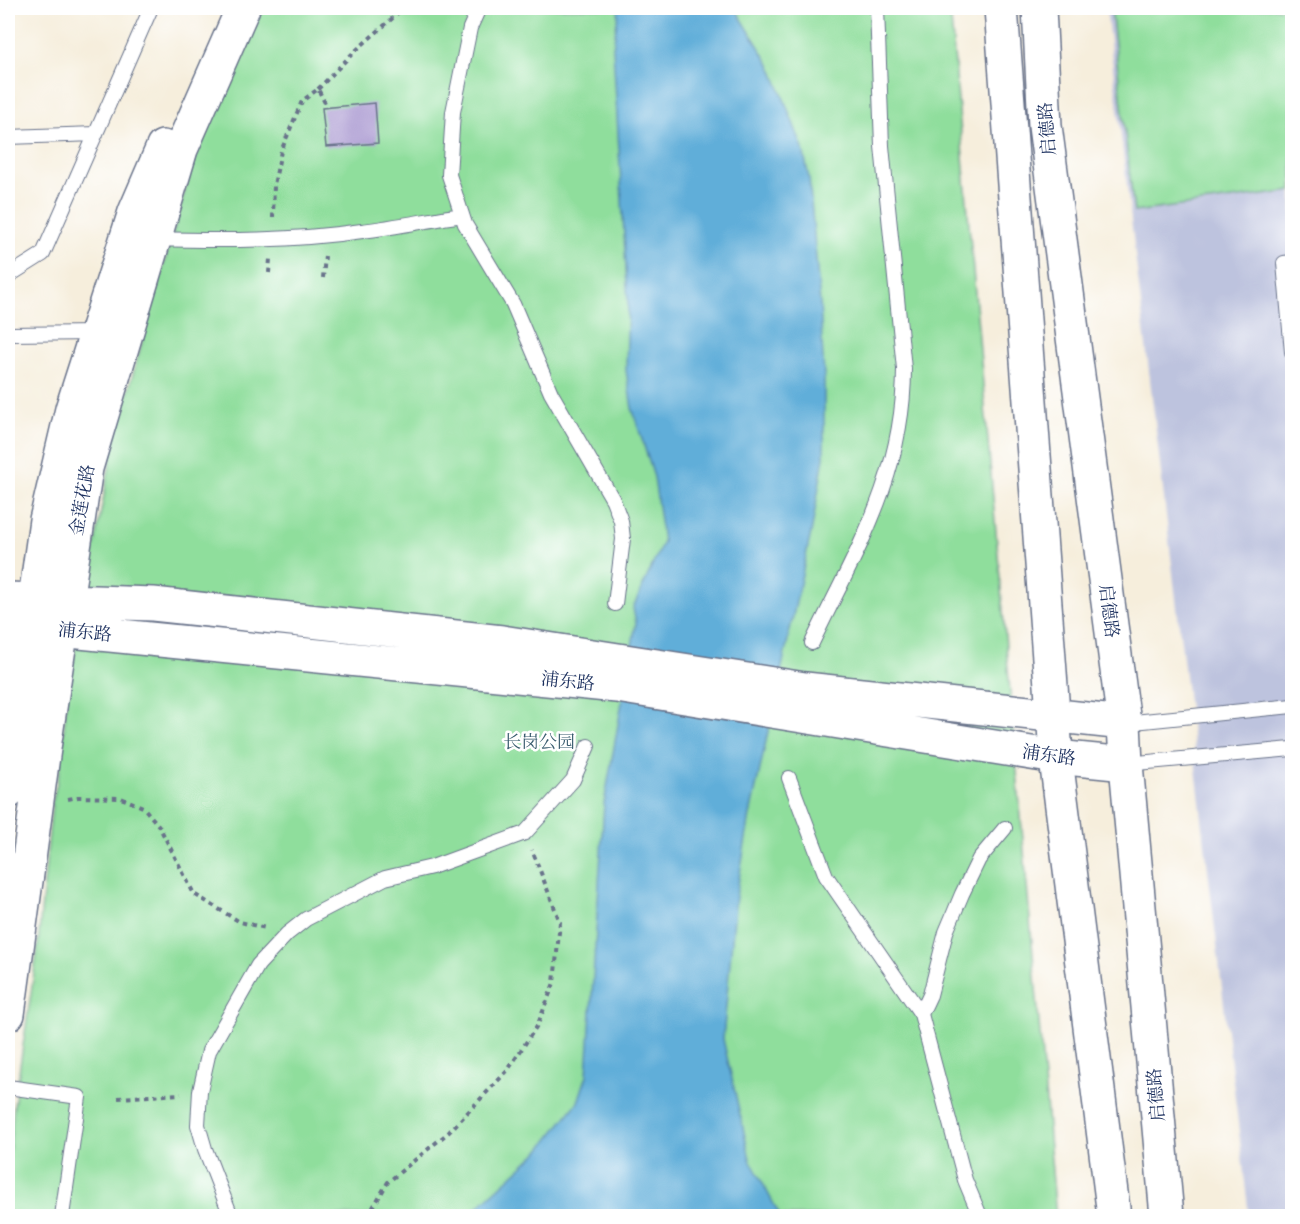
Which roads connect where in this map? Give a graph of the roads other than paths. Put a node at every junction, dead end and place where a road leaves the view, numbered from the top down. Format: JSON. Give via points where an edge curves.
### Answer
{"nodes":[{"id":1,"x":151,"y":8,"type":"edge"},
{"id":2,"x":223,"y":8,"type":"edge"},
{"id":3,"x":243,"y":8,"type":"edge"},
{"id":4,"x":479,"y":8,"type":"edge"},
{"id":5,"x":877,"y":8,"type":"edge"},
{"id":6,"x":1001,"y":8,"type":"edge"},
{"id":7,"x":1039,"y":8,"type":"edge"},
{"id":8,"x":96,"y":134,"type":"junction"},
{"id":9,"x":8,"y":138,"type":"edge"},
{"id":10,"x":462,"y":215,"type":"junction"},
{"id":11,"x":154,"y":239,"type":"junction"},
{"id":12,"x":1293,"y":262,"type":"edge"},
{"id":13,"x":8,"y":276,"type":"edge"},
{"id":14,"x":97,"y":333,"type":"junction"},
{"id":15,"x":8,"y":334,"type":"edge"},
{"id":16,"x":1293,"y":352,"type":"edge"},
{"id":17,"x":615,"y":604,"type":"dead end"},
{"id":18,"x":34,"y":614,"type":"edge"},
{"id":19,"x":812,"y":643,"type":"dead end"},
{"id":20,"x":1293,"y":706,"type":"edge"},
{"id":21,"x":1052,"y":715,"type":"junction"},
{"id":22,"x":1124,"y":723,"type":"junction"},
{"id":23,"x":588,"y":746,"type":"dead end"},
{"id":24,"x":1293,"y":749,"type":"edge"},
{"id":25,"x":1056,"y":757,"type":"junction"},
{"id":26,"x":1126,"y":764,"type":"junction"},
{"id":27,"x":789,"y":778,"type":"dead end"},
{"id":28,"x":8,"y":792,"type":"edge"},
{"id":29,"x":1005,"y":828,"type":"dead end"},
{"id":30,"x":8,"y":1014,"type":"edge"},
{"id":31,"x":921,"y":1014,"type":"junction"},
{"id":32,"x":8,"y":1087,"type":"edge"},
{"id":33,"x":62,"y":1216,"type":"edge"},
{"id":34,"x":231,"y":1216,"type":"edge"},
{"id":35,"x":980,"y":1216,"type":"edge"},
{"id":36,"x":1114,"y":1216,"type":"edge"},
{"id":37,"x":1167,"y":1216,"type":"edge"}],
"edges":[{"from":1,"to":8,"type":"lane"},
{"from":2,"to":14,"type":"street","name":"金莲花路","via":[[135,212]]},
{"from":3,"to":11,"type":"street","name":"金莲花路","via":[[181,149]]},
{"from":4,"to":10,"type":"lane","via":[[470,28],[453,112],[449,175]]},
{"from":5,"to":19,"type":"lane","via":[[882,146],[904,392],[898,437],[882,495]]},
{"from":6,"to":21,"type":"street","name":"启德路"},
{"from":7,"to":22,"type":"street","name":"启德路","via":[[1045,126]]},
{"from":8,"to":9,"type":"lane"},
{"from":8,"to":13,"type":"lane","via":[[43,254]]},
{"from":10,"to":11,"type":"lane","via":[[360,232],[271,239]]},
{"from":10,"to":17,"type":"lane","via":[[513,304],[550,393],[613,500],[623,539]]},
{"from":11,"to":18,"type":"street","name":"金莲花路","via":[[86,468]]},
{"from":12,"to":16,"type":"lane","via":[[1284,263]]},
{"from":14,"to":15,"type":"lane"},
{"from":14,"to":18,"type":"street","name":"金莲花路","via":[[72,409],[46,520]]},
{"from":18,"to":21,"type":"street","name":"浦东路","via":[[153,604],[491,641],[805,689]]},
{"from":18,"to":25,"type":"street","name":"浦东路","via":[[617,686]]},
{"from":18,"to":28,"type":"street","name":"金莲花路"},
{"from":18,"to":30,"type":"street","name":"金莲花路"},
{"from":20,"to":22,"type":"lane"},
{"from":21,"to":22,"type":"street","name":"浦东路"},
{"from":21,"to":25,"type":"street","name":"启德路"},
{"from":22,"to":26,"type":"street","name":"启德路"},
{"from":23,"to":34,"type":"lane","via":[[573,780],[525,833],[432,867],[385,878],[306,920],[258,965],[209,1051],[200,1091],[198,1125]]},
{"from":24,"to":26,"type":"lane"},
{"from":25,"to":26,"type":"street","name":"浦东路"},
{"from":25,"to":36,"type":"street","name":"启德路"},
{"from":26,"to":37,"type":"street","name":"启德路"},
{"from":27,"to":31,"type":"lane","via":[[826,876]]},
{"from":29,"to":31,"type":"lane","via":[[979,860],[962,894]]},
{"from":31,"to":35,"type":"lane","via":[[964,1180]]},
{"from":32,"to":33,"type":"lane","via":[[79,1097]]}]}
